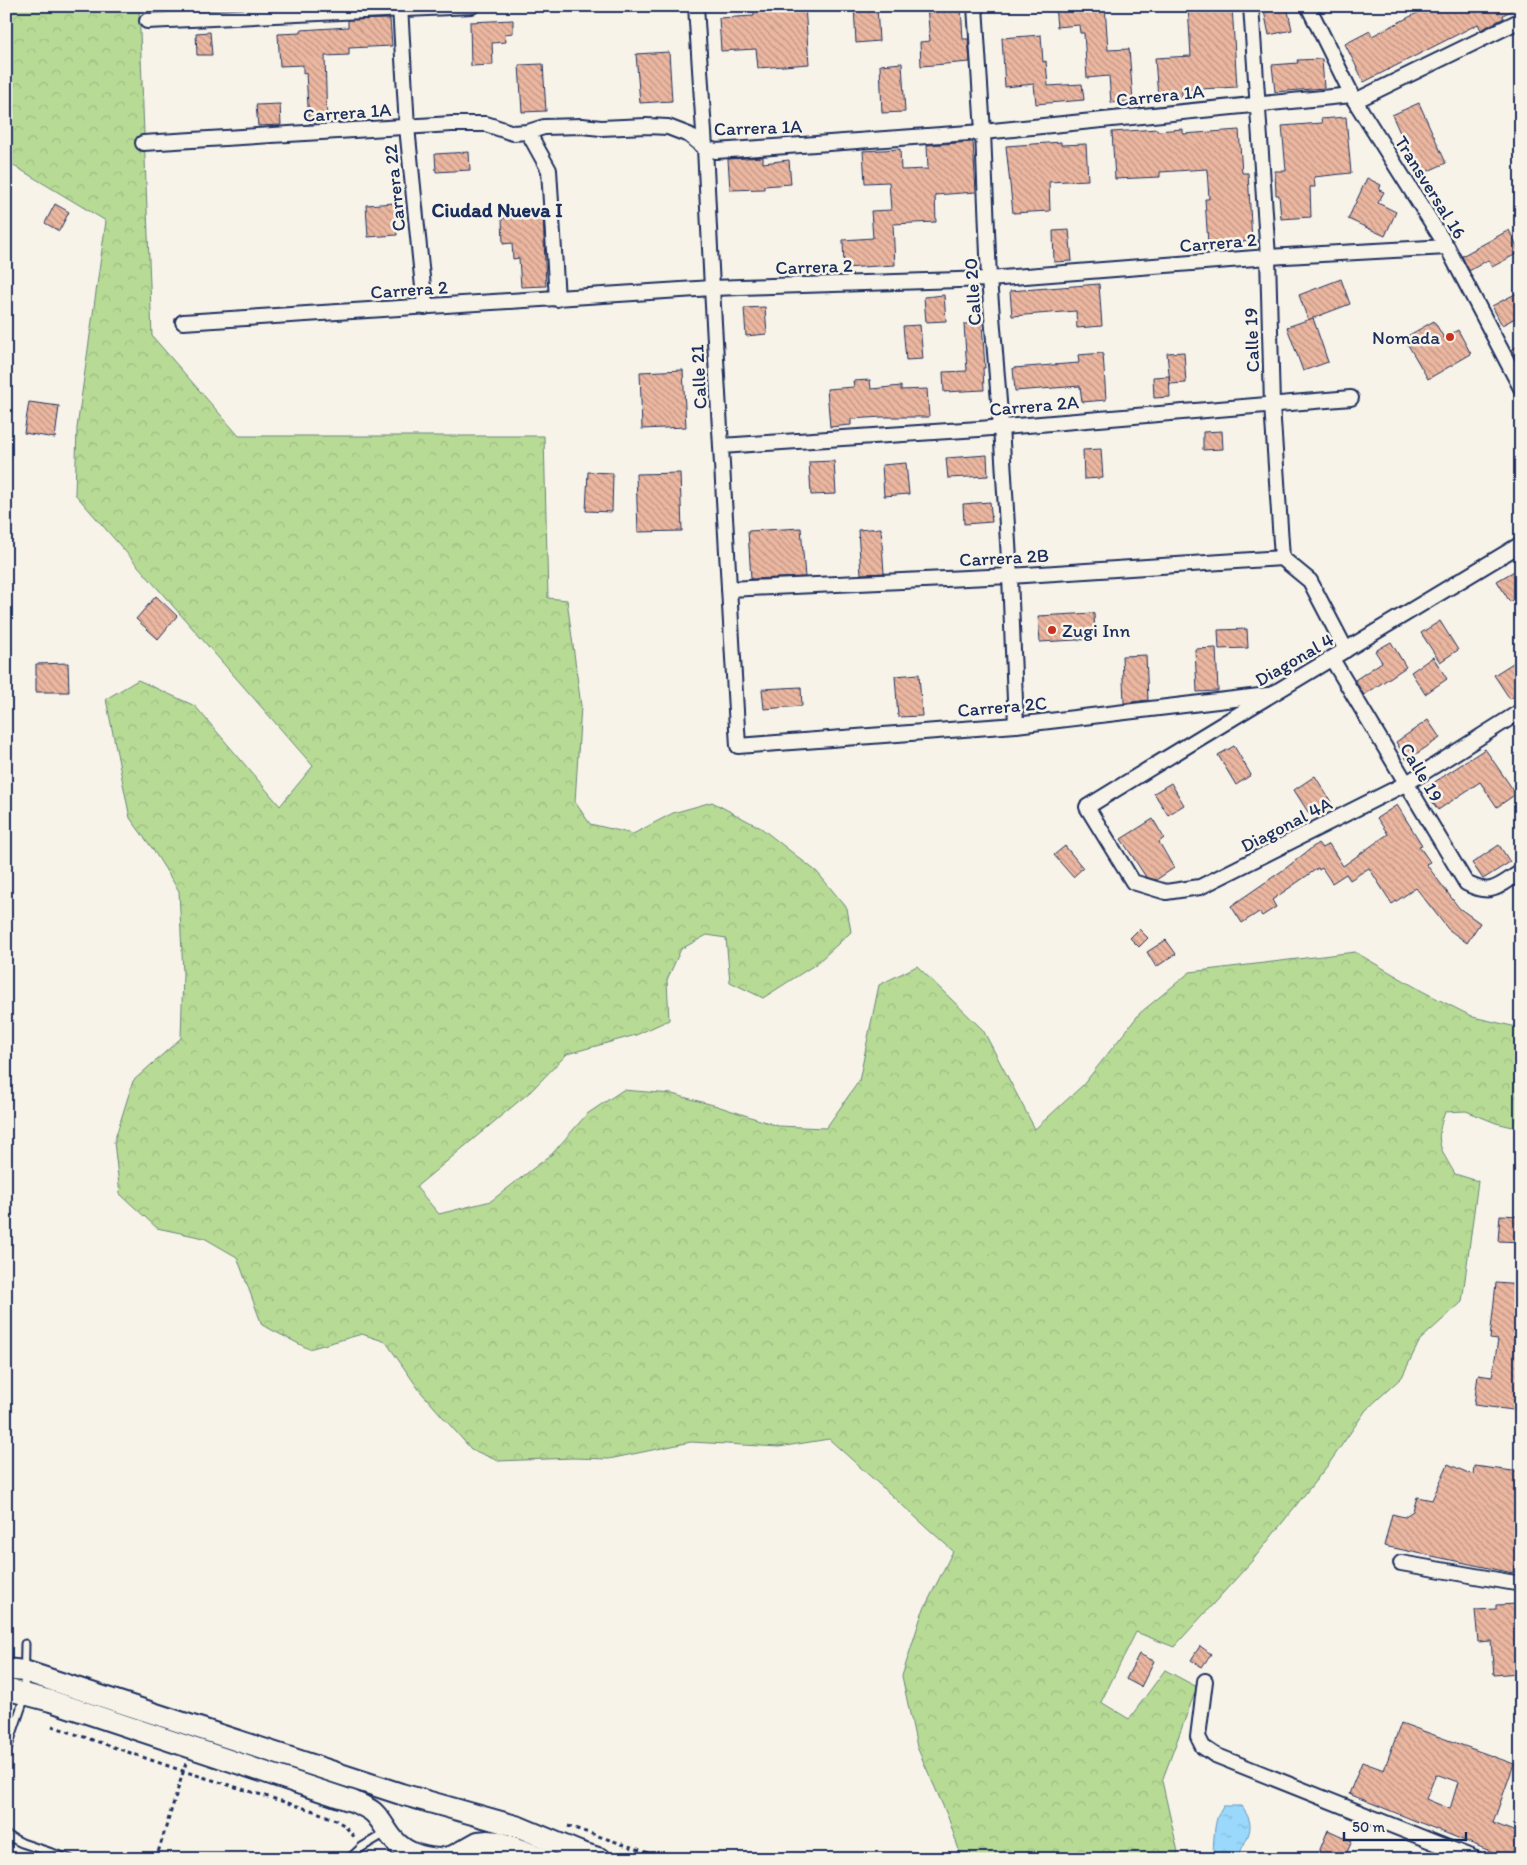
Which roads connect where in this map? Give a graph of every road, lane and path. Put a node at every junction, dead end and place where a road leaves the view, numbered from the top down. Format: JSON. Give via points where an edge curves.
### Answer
{"nodes":[{"id":1,"x":472,"y":6,"type":"edge"},
{"id":2,"x":696,"y":6,"type":"edge"},
{"id":3,"x":974,"y":6,"type":"edge"},
{"id":4,"x":1251,"y":6,"type":"edge"},
{"id":5,"x":1308,"y":6,"type":"edge"},
{"id":6,"x":400,"y":8,"type":"edge"},
{"id":7,"x":1521,"y":20,"type":"edge"},
{"id":8,"x":147,"y":21,"type":"dead end"},
{"id":9,"x":1353,"y":98,"type":"junction"},
{"id":10,"x":1258,"y":103,"type":"junction"},
{"id":11,"x":407,"y":127,"type":"junction"},
{"id":12,"x":528,"y":132,"type":"junction"},
{"id":13,"x":983,"y":132,"type":"junction"},
{"id":14,"x":143,"y":144,"type":"dead end"},
{"id":15,"x":705,"y":148,"type":"junction"},
{"id":16,"x":1447,"y":247,"type":"junction"},
{"id":17,"x":1268,"y":256,"type":"junction"},
{"id":18,"x":989,"y":279,"type":"junction"},
{"id":19,"x":712,"y":288,"type":"junction"},
{"id":20,"x":557,"y":299,"type":"junction"},
{"id":21,"x":425,"y":307,"type":"junction"},
{"id":22,"x":183,"y":322,"type":"dead end"},
{"id":23,"x":1521,"y":388,"type":"edge"},
{"id":24,"x":1351,"y":398,"type":"dead end"},
{"id":25,"x":1272,"y":405,"type":"junction"},
{"id":26,"x":1001,"y":426,"type":"junction"},
{"id":27,"x":721,"y":446,"type":"junction"},
{"id":28,"x":1521,"y":544,"type":"edge"},
{"id":29,"x":1282,"y":558,"type":"junction"},
{"id":30,"x":1010,"y":576,"type":"junction"},
{"id":31,"x":729,"y":589,"type":"junction"},
{"id":32,"x":1346,"y":650,"type":"junction"},
{"id":33,"x":1332,"y":659,"type":"junction"},
{"id":34,"x":1268,"y":695,"type":"junction"},
{"id":35,"x":1521,"y":711,"type":"edge"},
{"id":36,"x":1016,"y":725,"type":"junction"},
{"id":37,"x":738,"y":746,"type":"joint"},
{"id":38,"x":1408,"y":783,"type":"junction"},
{"id":39,"x":1087,"y":807,"type":"joint"},
{"id":40,"x":1521,"y":872,"type":"edge"},
{"id":41,"x":1401,"y":1563,"type":"dead end"},
{"id":42,"x":1521,"y":1584,"type":"edge"},
{"id":43,"x":25,"y":1644,"type":"dead end"},
{"id":44,"x":15,"y":1670,"type":"edge"},
{"id":45,"x":1204,"y":1682,"type":"dead end"},
{"id":46,"x":18,"y":1695,"type":"edge"},
{"id":47,"x":52,"y":1726,"type":"dead end"},
{"id":48,"x":191,"y":1748,"type":"junction"},
{"id":49,"x":6,"y":1752,"type":"edge"},
{"id":50,"x":183,"y":1771,"type":"junction"},
{"id":51,"x":380,"y":1787,"type":"junction"},
{"id":52,"x":372,"y":1811,"type":"junction"},
{"id":53,"x":487,"y":1818,"type":"junction"},
{"id":54,"x":388,"y":1831,"type":"junction"},
{"id":55,"x":6,"y":1835,"type":"edge"},
{"id":56,"x":362,"y":1847,"type":"junction"},
{"id":57,"x":472,"y":1849,"type":"edge"},
{"id":58,"x":432,"y":1858,"type":"edge"},
{"id":59,"x":70,"y":1859,"type":"edge"},
{"id":60,"x":156,"y":1859,"type":"edge"},
{"id":61,"x":349,"y":1859,"type":"edge"},
{"id":62,"x":545,"y":1859,"type":"edge"},
{"id":63,"x":601,"y":1859,"type":"edge"},
{"id":64,"x":1476,"y":1859,"type":"edge"}],
"edges":[{"from":1,"to":6,"type":"street"},
{"from":2,"to":15,"type":"street","name":"Calle 21"},
{"from":3,"to":13,"type":"street","name":"Calle 20"},
{"from":4,"to":10,"type":"street","name":"Calle 19"},
{"from":5,"to":9,"type":"street","name":"Transversal 16"},
{"from":6,"to":8,"type":"street"},
{"from":6,"to":11,"type":"street","name":"Carrera 22"},
{"from":7,"to":9,"type":"street"},
{"from":9,"to":10,"type":"street","name":"Carrera 1A"},
{"from":9,"to":16,"type":"street","name":"Transversal 16"},
{"from":10,"to":13,"type":"street","name":"Carrera 1A"},
{"from":10,"to":17,"type":"street","name":"Calle 19"},
{"from":11,"to":12,"type":"street","name":"Carrera 1A","via":[[486,124],[513,133]]},
{"from":11,"to":14,"type":"street","name":"Carrera 1A"},
{"from":11,"to":21,"type":"street","name":"Carrera 22"},
{"from":12,"to":15,"type":"street","name":"Carrera 1A","via":[[544,127],[646,126],[668,128],[689,135]]},
{"from":12,"to":20,"type":"street","via":[[549,170]]},
{"from":13,"to":15,"type":"street","name":"Carrera 1A","via":[[716,151]]},
{"from":13,"to":18,"type":"street","name":"Calle 20"},
{"from":15,"to":19,"type":"street","name":"Calle 21"},
{"from":16,"to":17,"type":"street","name":"Carrera 2"},
{"from":16,"to":23,"type":"street","name":"Transversal 16"},
{"from":17,"to":18,"type":"street","name":"Carrera 2"},
{"from":17,"to":25,"type":"street","name":"Calle 19"},
{"from":18,"to":19,"type":"street","name":"Carrera 2"},
{"from":18,"to":26,"type":"street","name":"Calle 20"},
{"from":19,"to":20,"type":"street","name":"Carrera 2"},
{"from":19,"to":27,"type":"street","name":"Calle 21"},
{"from":20,"to":21,"type":"street","name":"Carrera 2"},
{"from":21,"to":22,"type":"street","name":"Carrera 2"},
{"from":24,"to":25,"type":"street","name":"Carrera 2A"},
{"from":25,"to":26,"type":"street","name":"Carrera 2A"},
{"from":25,"to":29,"type":"street","name":"Calle 19"},
{"from":26,"to":27,"type":"street","name":"Carrera 2A"},
{"from":26,"to":30,"type":"street","name":"Calle 20"},
{"from":27,"to":31,"type":"street","name":"Calle 21"},
{"from":28,"to":32,"type":"street","name":"Diagonal 4"},
{"from":29,"to":30,"type":"street","name":"Carrera 2B"},
{"from":29,"to":32,"type":"street","via":[[1310,581]]},
{"from":30,"to":31,"type":"street","name":"Carrera 2B"},
{"from":30,"to":36,"type":"street","name":"Calle 20"},
{"from":31,"to":37,"type":"street","name":"Calle 21"},
{"from":32,"to":33,"type":"street","name":"Diagonal 4"},
{"from":33,"to":34,"type":"street","name":"Diagonal 4"},
{"from":33,"to":38,"type":"street","name":"Calle 19"},
{"from":34,"to":36,"type":"street","name":"Carrera 2C"},
{"from":34,"to":39,"type":"street","name":"Diagonal 4"},
{"from":35,"to":38,"type":"street","name":"Diagonal 4A"},
{"from":36,"to":37,"type":"street","name":"Carrera 2C"},
{"from":38,"to":39,"type":"street","name":"Diagonal 4A","via":[[1200,887],[1166,892],[1133,882]]},
{"from":38,"to":40,"type":"street","name":"Calle 19","via":[[1466,883],[1490,890]]},
{"from":41,"to":42,"type":"street"},
{"from":43,"to":44,"type":"lane"},
{"from":44,"to":46,"type":"lane"},
{"from":44,"to":51,"type":"main road"},
{"from":45,"to":64,"type":"street","via":[[1198,1737],[1202,1747]]},
{"from":46,"to":48,"type":"main road","via":[[51,1701]]},
{"from":46,"to":49,"type":"lane"},
{"from":47,"to":50,"type":"path"},
{"from":48,"to":50,"type":"path"},
{"from":48,"to":52,"type":"main road","via":[[352,1801]]},
{"from":50,"to":56,"type":"path","via":[[336,1820]]},
{"from":50,"to":60,"type":"path"},
{"from":51,"to":52,"type":"main road"},
{"from":51,"to":53,"type":"main road"},
{"from":52,"to":54,"type":"main road"},
{"from":53,"to":57,"type":"main road"},
{"from":53,"to":63,"type":"main road"},
{"from":54,"to":56,"type":"lane"},
{"from":54,"to":58,"type":"main road","via":[[402,1848],[412,1854]]},
{"from":55,"to":59,"type":"lane"},
{"from":56,"to":61,"type":"lane"},
{"from":57,"to":58,"type":"main road","via":[[453,1856]]},
{"from":57,"to":62,"type":"main road","via":[[498,1842]]}]}
